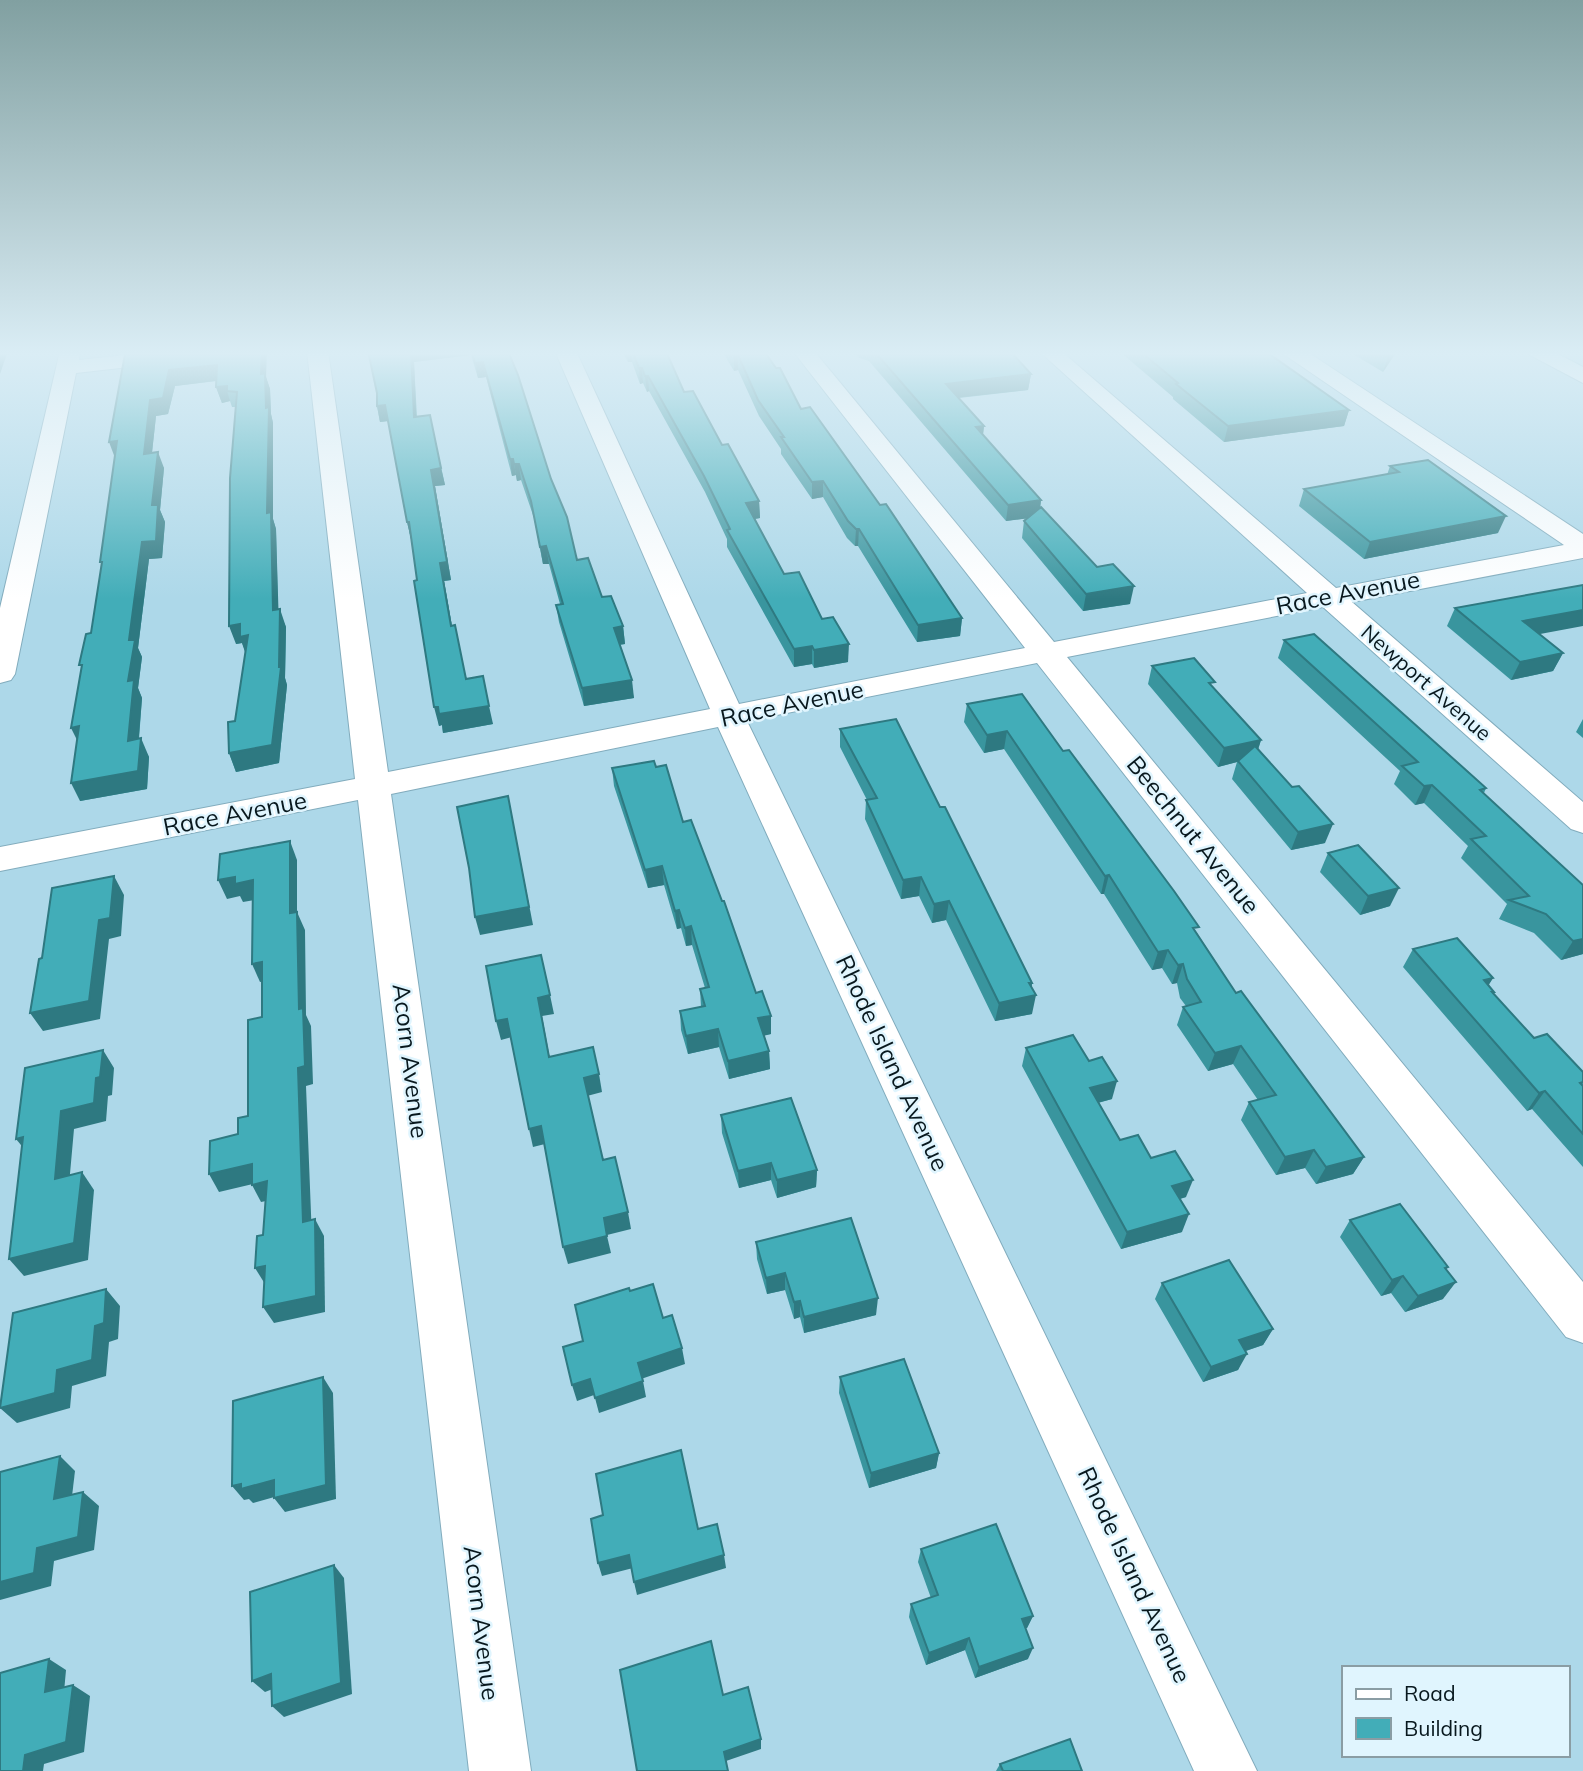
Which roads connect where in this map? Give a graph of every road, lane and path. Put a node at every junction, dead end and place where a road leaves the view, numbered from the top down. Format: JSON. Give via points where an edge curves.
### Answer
{"nodes":[{"id":1,"x":52,"y":434,"type":"edge"},
{"id":2,"x":328,"y":434,"type":"edge"},
{"id":3,"x":602,"y":434,"type":"edge"},
{"id":4,"x":870,"y":434,"type":"edge"},
{"id":5,"x":1142,"y":434,"type":"edge"},
{"id":6,"x":1414,"y":434,"type":"edge"},
{"id":7,"x":1583,"y":548,"type":"edge"},
{"id":8,"x":1327,"y":597,"type":"junction"},
{"id":9,"x":1046,"y":652,"type":"junction"},
{"id":10,"x":0,"y":674,"type":"edge"},
{"id":11,"x":729,"y":717,"type":"junction"},
{"id":12,"x":375,"y":787,"type":"junction"},
{"id":13,"x":1583,"y":821,"type":"edge"},
{"id":14,"x":0,"y":859,"type":"edge"},
{"id":15,"x":1583,"y":1320,"type":"edge"},
{"id":16,"x":500,"y":1771,"type":"edge"},
{"id":17,"x":1226,"y":1771,"type":"edge"}],
"edges":[{"from":1,"to":10,"type":"street"},
{"from":2,"to":12,"type":"street","name":"Acorn Avenue"},
{"from":3,"to":11,"type":"street","name":"Rhode Island Avenue"},
{"from":4,"to":9,"type":"street","name":"Beechnut Avenue"},
{"from":5,"to":8,"type":"street","name":"Newport Avenue"},
{"from":6,"to":7,"type":"street"},
{"from":7,"to":8,"type":"street","name":"Race Avenue"},
{"from":8,"to":9,"type":"street","name":"Race Avenue"},
{"from":8,"to":13,"type":"street","name":"Newport Avenue"},
{"from":9,"to":11,"type":"street","name":"Race Avenue"},
{"from":9,"to":15,"type":"street","name":"Beechnut Avenue"},
{"from":11,"to":12,"type":"street","name":"Race Avenue"},
{"from":11,"to":17,"type":"street","name":"Rhode Island Avenue"},
{"from":12,"to":14,"type":"street","name":"Race Avenue"},
{"from":12,"to":16,"type":"street","name":"Acorn Avenue"}]}
